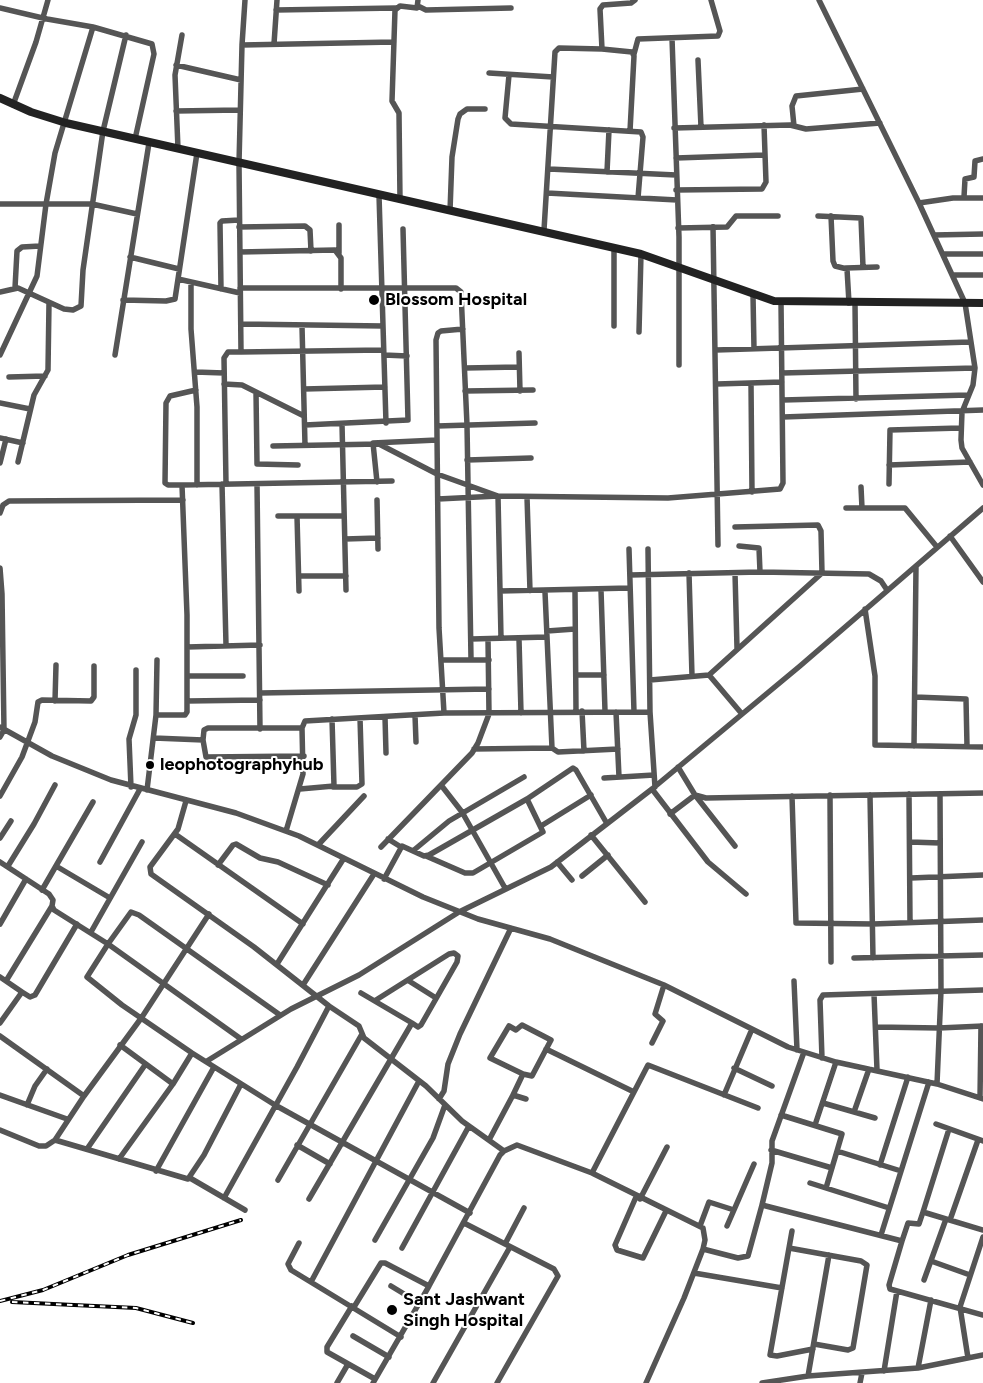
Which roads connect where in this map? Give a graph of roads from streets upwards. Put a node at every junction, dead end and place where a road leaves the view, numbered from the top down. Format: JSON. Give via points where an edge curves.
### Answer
{"nodes":[{"id":1,"x":48,"y":0,"type":"edge"},
{"id":2,"x":245,"y":0,"type":"edge"},
{"id":3,"x":276,"y":0,"type":"edge"},
{"id":4,"x":396,"y":0,"type":"edge"},
{"id":5,"x":635,"y":0,"type":"edge"},
{"id":6,"x":711,"y":0,"type":"edge"},
{"id":7,"x":819,"y":0,"type":"edge"},
{"id":8,"x":612,"y":2,"type":"edge"},
{"id":9,"x":418,"y":3,"type":"edge"},
{"id":10,"x":0,"y":8,"type":"edge"},
{"id":11,"x":396,"y":8,"type":"junction"},
{"id":12,"x":511,"y":8,"type":"dead end"},
{"id":13,"x":276,"y":10,"type":"junction"},
{"id":14,"x":43,"y":18,"type":"junction"},
{"id":15,"x":93,"y":27,"type":"junction"},
{"id":16,"x":126,"y":35,"type":"junction"},
{"id":17,"x":182,"y":35,"type":"dead end"},
{"id":18,"x":672,"y":38,"type":"junction"},
{"id":19,"x":394,"y":42,"type":"junction"},
{"id":20,"x":274,"y":44,"type":"junction"},
{"id":21,"x":242,"y":45,"type":"junction"},
{"id":22,"x":602,"y":49,"type":"junction"},
{"id":23,"x":634,"y":54,"type":"junction"},
{"id":24,"x":698,"y":60,"type":"dead end"},
{"id":25,"x":176,"y":65,"type":"junction"},
{"id":26,"x":489,"y":74,"type":"dead end"},
{"id":27,"x":509,"y":75,"type":"junction"},
{"id":28,"x":553,"y":77,"type":"junction"},
{"id":29,"x":241,"y":80,"type":"junction"},
{"id":30,"x":863,"y":89,"type":"junction"},
{"id":31,"x":0,"y":98,"type":"edge"},
{"id":32,"x":13,"y":105,"type":"junction"},
{"id":33,"x":485,"y":109,"type":"dead end"},
{"id":34,"x":240,"y":110,"type":"junction"},
{"id":35,"x":176,"y":111,"type":"junction"},
{"id":36,"x":66,"y":123,"type":"junction"},
{"id":37,"x":880,"y":123,"type":"junction"},
{"id":38,"x":764,"y":125,"type":"junction"},
{"id":39,"x":794,"y":126,"type":"junction"},
{"id":40,"x":550,"y":127,"type":"junction"},
{"id":41,"x":701,"y":127,"type":"junction"},
{"id":42,"x":674,"y":128,"type":"junction"},
{"id":43,"x":609,"y":130,"type":"junction"},
{"id":44,"x":103,"y":131,"type":"junction"},
{"id":45,"x":630,"y":131,"type":"junction"},
{"id":46,"x":135,"y":139,"type":"junction"},
{"id":47,"x":149,"y":143,"type":"junction"},
{"id":48,"x":178,"y":149,"type":"junction"},
{"id":49,"x":197,"y":153,"type":"junction"},
{"id":50,"x":764,"y":155,"type":"junction"},
{"id":51,"x":676,"y":158,"type":"junction"},
{"id":52,"x":983,"y":159,"type":"edge"},
{"id":53,"x":239,"y":163,"type":"junction"},
{"id":54,"x":549,"y":169,"type":"junction"},
{"id":55,"x":607,"y":172,"type":"junction"},
{"id":56,"x":640,"y":174,"type":"junction"},
{"id":57,"x":676,"y":175,"type":"junction"},
{"id":58,"x":676,"y":190,"type":"junction"},
{"id":59,"x":547,"y":193,"type":"junction"},
{"id":60,"x":379,"y":195,"type":"junction"},
{"id":61,"x":964,"y":197,"type":"junction"},
{"id":62,"x":638,"y":198,"type":"junction"},
{"id":63,"x":983,"y":198,"type":"edge"},
{"id":64,"x":400,"y":200,"type":"junction"},
{"id":65,"x":676,"y":200,"type":"junction"},
{"id":66,"x":919,"y":203,"type":"junction"},
{"id":67,"x":0,"y":204,"type":"edge"},
{"id":68,"x":46,"y":204,"type":"junction"},
{"id":69,"x":92,"y":204,"type":"junction"},
{"id":70,"x":450,"y":212,"type":"junction"},
{"id":71,"x":137,"y":214,"type":"junction"},
{"id":72,"x":778,"y":216,"type":"dead end"},
{"id":73,"x":818,"y":216,"type":"dead end"},
{"id":74,"x":831,"y":216,"type":"junction"},
{"id":75,"x":239,"y":224,"type":"junction"},
{"id":76,"x":339,"y":225,"type":"dead end"},
{"id":77,"x":713,"y":227,"type":"junction"},
{"id":78,"x":678,"y":228,"type":"junction"},
{"id":79,"x":403,"y":229,"type":"dead end"},
{"id":80,"x":544,"y":230,"type":"junction"},
{"id":81,"x":983,"y":234,"type":"edge"},
{"id":82,"x":934,"y":235,"type":"junction"},
{"id":83,"x":40,"y":246,"type":"junction"},
{"id":84,"x":614,"y":248,"type":"junction"},
{"id":85,"x":311,"y":251,"type":"junction"},
{"id":86,"x":240,"y":252,"type":"junction"},
{"id":87,"x":339,"y":253,"type":"junction"},
{"id":88,"x":641,"y":254,"type":"junction"},
{"id":89,"x":943,"y":254,"type":"junction"},
{"id":90,"x":983,"y":254,"type":"edge"},
{"id":91,"x":130,"y":257,"type":"junction"},
{"id":92,"x":679,"y":267,"type":"junction"},
{"id":93,"x":877,"y":267,"type":"dead end"},
{"id":94,"x":179,"y":268,"type":"junction"},
{"id":95,"x":846,"y":268,"type":"junction"},
{"id":96,"x":863,"y":268,"type":"junction"},
{"id":97,"x":952,"y":275,"type":"junction"},
{"id":98,"x":983,"y":275,"type":"edge"},
{"id":99,"x":178,"y":279,"type":"junction"},
{"id":100,"x":714,"y":281,"type":"junction"},
{"id":101,"x":191,"y":282,"type":"junction"},
{"id":102,"x":15,"y":288,"type":"junction"},
{"id":103,"x":221,"y":289,"type":"junction"},
{"id":104,"x":340,"y":289,"type":"junction"},
{"id":105,"x":382,"y":289,"type":"junction"},
{"id":106,"x":405,"y":289,"type":"junction"},
{"id":107,"x":240,"y":291,"type":"junction"},
{"id":108,"x":0,"y":292,"type":"edge"},
{"id":109,"x":30,"y":293,"type":"junction"},
{"id":110,"x":753,"y":295,"type":"junction"},
{"id":111,"x":123,"y":300,"type":"junction"},
{"id":112,"x":781,"y":302,"type":"junction"},
{"id":113,"x":49,"y":303,"type":"junction"},
{"id":114,"x":852,"y":303,"type":"junction"},
{"id":115,"x":965,"y":303,"type":"junction"},
{"id":116,"x":983,"y":303,"type":"edge"},
{"id":117,"x":241,"y":324,"type":"junction"},
{"id":118,"x":302,"y":326,"type":"junction"},
{"id":119,"x":383,"y":326,"type":"junction"},
{"id":120,"x":614,"y":326,"type":"dead end"},
{"id":121,"x":463,"y":329,"type":"junction"},
{"id":122,"x":639,"y":332,"type":"dead end"},
{"id":123,"x":970,"y":342,"type":"junction"},
{"id":124,"x":854,"y":344,"type":"junction"},
{"id":125,"x":781,"y":347,"type":"junction"},
{"id":126,"x":754,"y":349,"type":"junction"},
{"id":127,"x":716,"y":350,"type":"junction"},
{"id":128,"x":241,"y":352,"type":"junction"},
{"id":129,"x":303,"y":353,"type":"junction"},
{"id":130,"x":384,"y":353,"type":"junction"},
{"id":131,"x":518,"y":354,"type":"dead end"},
{"id":132,"x":0,"y":355,"type":"edge"},
{"id":133,"x":115,"y":355,"type":"dead end"},
{"id":134,"x":407,"y":356,"type":"junction"},
{"id":135,"x":679,"y":365,"type":"dead end"},
{"id":136,"x":519,"y":367,"type":"junction"},
{"id":137,"x":465,"y":368,"type":"junction"},
{"id":138,"x":975,"y":368,"type":"junction"},
{"id":139,"x":855,"y":371,"type":"junction"},
{"id":140,"x":196,"y":372,"type":"junction"},
{"id":141,"x":224,"y":373,"type":"junction"},
{"id":142,"x":782,"y":373,"type":"junction"},
{"id":143,"x":45,"y":376,"type":"junction"},
{"id":144,"x":9,"y":377,"type":"dead end"},
{"id":145,"x":782,"y":382,"type":"junction"},
{"id":146,"x":751,"y":383,"type":"junction"},
{"id":147,"x":224,"y":384,"type":"junction"},
{"id":148,"x":717,"y":384,"type":"junction"},
{"id":149,"x":385,"y":387,"type":"junction"},
{"id":150,"x":304,"y":389,"type":"junction"},
{"id":151,"x":196,"y":390,"type":"junction"},
{"id":152,"x":533,"y":390,"type":"dead end"},
{"id":153,"x":520,"y":391,"type":"junction"},
{"id":154,"x":256,"y":392,"type":"junction"},
{"id":155,"x":465,"y":392,"type":"junction"},
{"id":156,"x":968,"y":395,"type":"junction"},
{"id":157,"x":856,"y":399,"type":"junction"},
{"id":158,"x":783,"y":400,"type":"junction"},
{"id":159,"x":0,"y":403,"type":"edge"},
{"id":160,"x":30,"y":409,"type":"junction"},
{"id":161,"x":983,"y":410,"type":"edge"},
{"id":162,"x":962,"y":412,"type":"junction"},
{"id":163,"x":304,"y":416,"type":"junction"},
{"id":164,"x":782,"y":416,"type":"junction"},
{"id":165,"x":386,"y":423,"type":"junction"},
{"id":166,"x":342,"y":424,"type":"junction"},
{"id":167,"x":535,"y":424,"type":"dead end"},
{"id":168,"x":467,"y":425,"type":"junction"},
{"id":169,"x":305,"y":426,"type":"junction"},
{"id":170,"x":436,"y":426,"type":"junction"},
{"id":171,"x":960,"y":428,"type":"junction"},
{"id":172,"x":3,"y":439,"type":"edge"},
{"id":173,"x":437,"y":440,"type":"junction"},
{"id":174,"x":23,"y":442,"type":"junction"},
{"id":175,"x":373,"y":443,"type":"junction"},
{"id":176,"x":343,"y":444,"type":"junction"},
{"id":177,"x":305,"y":445,"type":"junction"},
{"id":178,"x":273,"y":446,"type":"dead end"},
{"id":179,"x":531,"y":458,"type":"dead end"},
{"id":180,"x":467,"y":460,"type":"junction"},
{"id":181,"x":18,"y":462,"type":"dead end"},
{"id":182,"x":970,"y":462,"type":"junction"},
{"id":183,"x":0,"y":463,"type":"edge"},
{"id":184,"x":298,"y":465,"type":"dead end"},
{"id":185,"x":889,"y":465,"type":"junction"},
{"id":186,"x":437,"y":474,"type":"junction"},
{"id":187,"x":392,"y":481,"type":"dead end"},
{"id":188,"x":377,"y":482,"type":"junction"},
{"id":189,"x":344,"y":483,"type":"junction"},
{"id":190,"x":224,"y":484,"type":"junction"},
{"id":191,"x":257,"y":484,"type":"junction"},
{"id":192,"x":889,"y":484,"type":"dead end"},
{"id":193,"x":182,"y":485,"type":"junction"},
{"id":194,"x":197,"y":485,"type":"junction"},
{"id":195,"x":467,"y":486,"type":"junction"},
{"id":196,"x":983,"y":486,"type":"edge"},
{"id":197,"x":861,"y":487,"type":"dead end"},
{"id":198,"x":752,"y":492,"type":"junction"},
{"id":199,"x":718,"y":494,"type":"junction"},
{"id":200,"x":498,"y":496,"type":"junction"},
{"id":201,"x":528,"y":496,"type":"junction"},
{"id":202,"x":468,"y":497,"type":"junction"},
{"id":203,"x":438,"y":499,"type":"junction"},
{"id":204,"x":182,"y":500,"type":"junction"},
{"id":205,"x":377,"y":500,"type":"dead end"},
{"id":206,"x":846,"y":508,"type":"dead end"},
{"id":207,"x":862,"y":508,"type":"junction"},
{"id":208,"x":982,"y":510,"type":"edge"},
{"id":209,"x":0,"y":513,"type":"edge"},
{"id":210,"x":278,"y":516,"type":"dead end"},
{"id":211,"x":297,"y":516,"type":"junction"},
{"id":212,"x":344,"y":516,"type":"junction"},
{"id":213,"x":735,"y":527,"type":"dead end"},
{"id":214,"x":950,"y":536,"type":"junction"},
{"id":215,"x":378,"y":538,"type":"junction"},
{"id":216,"x":345,"y":539,"type":"junction"},
{"id":217,"x":718,"y":545,"type":"dead end"},
{"id":218,"x":739,"y":546,"type":"dead end"},
{"id":219,"x":937,"y":547,"type":"junction"},
{"id":220,"x":378,"y":549,"type":"dead end"},
{"id":221,"x":629,"y":549,"type":"dead end"},
{"id":222,"x":648,"y":549,"type":"dead end"},
{"id":223,"x":916,"y":566,"type":"junction"},
{"id":224,"x":0,"y":568,"type":"edge"},
{"id":225,"x":735,"y":572,"type":"junction"},
{"id":226,"x":760,"y":572,"type":"junction"},
{"id":227,"x":648,"y":573,"type":"junction"},
{"id":228,"x":689,"y":573,"type":"junction"},
{"id":229,"x":822,"y":573,"type":"junction"},
{"id":230,"x":630,"y":575,"type":"junction"},
{"id":231,"x":298,"y":576,"type":"junction"},
{"id":232,"x":346,"y":576,"type":"junction"},
{"id":233,"x":0,"y":577,"type":"edge"},
{"id":234,"x":983,"y":582,"type":"edge"},
{"id":235,"x":630,"y":588,"type":"junction"},
{"id":236,"x":346,"y":590,"type":"dead end"},
{"id":237,"x":602,"y":590,"type":"junction"},
{"id":238,"x":887,"y":590,"type":"junction"},
{"id":239,"x":299,"y":591,"type":"dead end"},
{"id":240,"x":500,"y":591,"type":"junction"},
{"id":241,"x":575,"y":591,"type":"junction"},
{"id":242,"x":530,"y":592,"type":"junction"},
{"id":243,"x":545,"y":592,"type":"junction"},
{"id":244,"x":865,"y":609,"type":"junction"},
{"id":245,"x":575,"y":629,"type":"junction"},
{"id":246,"x":547,"y":634,"type":"junction"},
{"id":247,"x":502,"y":638,"type":"junction"},
{"id":248,"x":518,"y":638,"type":"junction"},
{"id":249,"x":471,"y":639,"type":"junction"},
{"id":250,"x":488,"y":639,"type":"junction"},
{"id":251,"x":226,"y":645,"type":"junction"},
{"id":252,"x":260,"y":645,"type":"junction"},
{"id":253,"x":188,"y":647,"type":"junction"},
{"id":254,"x":737,"y":648,"type":"junction"},
{"id":255,"x":471,"y":659,"type":"junction"},
{"id":256,"x":157,"y":660,"type":"dead end"},
{"id":257,"x":442,"y":660,"type":"junction"},
{"id":258,"x":489,"y":660,"type":"junction"},
{"id":259,"x":56,"y":665,"type":"dead end"},
{"id":260,"x":94,"y":666,"type":"dead end"},
{"id":261,"x":136,"y":670,"type":"dead end"},
{"id":262,"x":576,"y":675,"type":"junction"},
{"id":263,"x":604,"y":675,"type":"junction"},
{"id":264,"x":709,"y":675,"type":"junction"},
{"id":265,"x":187,"y":676,"type":"junction"},
{"id":266,"x":243,"y":676,"type":"dead end"},
{"id":267,"x":692,"y":676,"type":"junction"},
{"id":268,"x":650,"y":680,"type":"junction"},
{"id":269,"x":489,"y":689,"type":"junction"},
{"id":270,"x":443,"y":690,"type":"junction"},
{"id":271,"x":260,"y":696,"type":"junction"},
{"id":272,"x":915,"y":697,"type":"junction"},
{"id":273,"x":55,"y":701,"type":"junction"},
{"id":274,"x":187,"y":701,"type":"junction"},
{"id":275,"x":579,"y":711,"type":"junction"},
{"id":276,"x":604,"y":711,"type":"junction"},
{"id":277,"x":551,"y":712,"type":"junction"},
{"id":278,"x":616,"y":712,"type":"junction"},
{"id":279,"x":634,"y":712,"type":"junction"},
{"id":280,"x":650,"y":712,"type":"junction"},
{"id":281,"x":444,"y":713,"type":"junction"},
{"id":282,"x":521,"y":713,"type":"junction"},
{"id":283,"x":489,"y":714,"type":"junction"},
{"id":284,"x":742,"y":714,"type":"junction"},
{"id":285,"x":156,"y":715,"type":"junction"},
{"id":286,"x":415,"y":715,"type":"junction"},
{"id":287,"x":385,"y":716,"type":"junction"},
{"id":288,"x":360,"y":718,"type":"junction"},
{"id":289,"x":332,"y":719,"type":"junction"},
{"id":290,"x":2,"y":728,"type":"edge"},
{"id":291,"x":302,"y":728,"type":"junction"},
{"id":292,"x":260,"y":729,"type":"junction"},
{"id":293,"x":0,"y":737,"type":"edge"},
{"id":294,"x":154,"y":738,"type":"junction"},
{"id":295,"x":203,"y":740,"type":"junction"},
{"id":296,"x":27,"y":742,"type":"junction"},
{"id":297,"x":416,"y":742,"type":"dead end"},
{"id":298,"x":914,"y":746,"type":"junction"},
{"id":299,"x":967,"y":746,"type":"junction"},
{"id":300,"x":983,"y":746,"type":"edge"},
{"id":301,"x":552,"y":748,"type":"junction"},
{"id":302,"x":618,"y":749,"type":"junction"},
{"id":303,"x":474,"y":750,"type":"junction"},
{"id":304,"x":584,"y":751,"type":"junction"},
{"id":305,"x":386,"y":753,"type":"dead end"},
{"id":306,"x":304,"y":756,"type":"junction"},
{"id":307,"x":678,"y":767,"type":"junction"},
{"id":308,"x":654,"y":775,"type":"junction"},
{"id":309,"x":524,"y":777,"type":"dead end"},
{"id":310,"x":619,"y":777,"type":"junction"},
{"id":311,"x":604,"y":778,"type":"dead end"},
{"id":312,"x":55,"y":785,"type":"dead end"},
{"id":313,"x":441,"y":785,"type":"junction"},
{"id":314,"x":131,"y":787,"type":"junction"},
{"id":315,"x":333,"y":787,"type":"junction"},
{"id":316,"x":654,"y":788,"type":"junction"},
{"id":317,"x":140,"y":789,"type":"junction"},
{"id":318,"x":300,"y":789,"type":"junction"},
{"id":319,"x":147,"y":790,"type":"junction"},
{"id":320,"x":983,"y":793,"type":"edge"},
{"id":321,"x":909,"y":794,"type":"junction"},
{"id":322,"x":940,"y":794,"type":"junction"},
{"id":323,"x":591,"y":795,"type":"junction"},
{"id":324,"x":695,"y":795,"type":"junction"},
{"id":325,"x":830,"y":795,"type":"junction"},
{"id":326,"x":870,"y":795,"type":"junction"},
{"id":327,"x":0,"y":796,"type":"edge"},
{"id":328,"x":364,"y":796,"type":"dead end"},
{"id":329,"x":792,"y":796,"type":"junction"},
{"id":330,"x":527,"y":799,"type":"junction"},
{"id":331,"x":186,"y":801,"type":"junction"},
{"id":332,"x":93,"y":802,"type":"dead end"},
{"id":333,"x":462,"y":812,"type":"junction"},
{"id":334,"x":670,"y":814,"type":"junction"},
{"id":335,"x":10,"y":821,"type":"dead end"},
{"id":336,"x":606,"y":822,"type":"junction"},
{"id":337,"x":541,"y":826,"type":"junction"},
{"id":338,"x":472,"y":829,"type":"junction"},
{"id":339,"x":286,"y":831,"type":"junction"},
{"id":340,"x":175,"y":834,"type":"junction"},
{"id":341,"x":591,"y":835,"type":"junction"},
{"id":342,"x":0,"y":838,"type":"edge"},
{"id":343,"x":388,"y":839,"type":"junction"},
{"id":344,"x":142,"y":842,"type":"dead end"},
{"id":345,"x":910,"y":842,"type":"junction"},
{"id":346,"x":940,"y":842,"type":"junction"},
{"id":347,"x":318,"y":845,"type":"junction"},
{"id":348,"x":735,"y":846,"type":"dead end"},
{"id":349,"x":401,"y":847,"type":"junction"},
{"id":350,"x":381,"y":848,"type":"dead end"},
{"id":351,"x":414,"y":850,"type":"junction"},
{"id":352,"x":608,"y":855,"type":"junction"},
{"id":353,"x":426,"y":856,"type":"junction"},
{"id":354,"x":344,"y":858,"type":"junction"},
{"id":355,"x":0,"y":862,"type":"edge"},
{"id":356,"x":100,"y":862,"type":"dead end"},
{"id":357,"x":489,"y":862,"type":"junction"},
{"id":358,"x":557,"y":862,"type":"junction"},
{"id":359,"x":218,"y":865,"type":"junction"},
{"id":360,"x":8,"y":866,"type":"junction"},
{"id":361,"x":56,"y":866,"type":"junction"},
{"id":362,"x":374,"y":874,"type":"junction"},
{"id":363,"x":582,"y":876,"type":"dead end"},
{"id":364,"x":983,"y":876,"type":"edge"},
{"id":365,"x":940,"y":877,"type":"junction"},
{"id":366,"x":384,"y":878,"type":"junction"},
{"id":367,"x":911,"y":878,"type":"junction"},
{"id":368,"x":26,"y":879,"type":"junction"},
{"id":369,"x":572,"y":880,"type":"dead end"},
{"id":370,"x":328,"y":885,"type":"junction"},
{"id":371,"x":505,"y":888,"type":"junction"},
{"id":372,"x":42,"y":890,"type":"junction"},
{"id":373,"x":746,"y":894,"type":"dead end"},
{"id":374,"x":110,"y":898,"type":"junction"},
{"id":375,"x":646,"y":902,"type":"dead end"},
{"id":376,"x":52,"y":906,"type":"junction"},
{"id":377,"x":459,"y":912,"type":"junction"},
{"id":378,"x":209,"y":914,"type":"junction"},
{"id":379,"x":983,"y":920,"type":"edge"},
{"id":380,"x":940,"y":921,"type":"junction"},
{"id":381,"x":910,"y":922,"type":"junction"},
{"id":382,"x":832,"y":923,"type":"junction"},
{"id":383,"x":0,"y":924,"type":"edge"},
{"id":384,"x":77,"y":924,"type":"junction"},
{"id":385,"x":303,"y":924,"type":"junction"},
{"id":386,"x":873,"y":924,"type":"junction"},
{"id":387,"x":511,"y":928,"type":"junction"},
{"id":388,"x":91,"y":932,"type":"junction"},
{"id":389,"x":108,"y":944,"type":"junction"},
{"id":390,"x":186,"y":949,"type":"junction"},
{"id":391,"x":983,"y":955,"type":"edge"},
{"id":392,"x":941,"y":956,"type":"junction"},
{"id":393,"x":854,"y":958,"type":"dead end"},
{"id":394,"x":873,"y":958,"type":"junction"},
{"id":395,"x":831,"y":962,"type":"dead end"},
{"id":396,"x":277,"y":964,"type":"junction"},
{"id":397,"x":0,"y":976,"type":"edge"},
{"id":398,"x":6,"y":981,"type":"junction"},
{"id":399,"x":409,"y":981,"type":"junction"},
{"id":400,"x":794,"y":981,"type":"dead end"},
{"id":401,"x":163,"y":983,"type":"junction"},
{"id":402,"x":303,"y":985,"type":"junction"},
{"id":403,"x":664,"y":986,"type":"junction"},
{"id":404,"x":983,"y":990,"type":"edge"},
{"id":405,"x":941,"y":991,"type":"junction"},
{"id":406,"x":22,"y":992,"type":"junction"},
{"id":407,"x":361,"y":993,"type":"dead end"},
{"id":408,"x":874,"y":994,"type":"junction"},
{"id":409,"x":318,"y":996,"type":"junction"},
{"id":410,"x":436,"y":998,"type":"junction"},
{"id":411,"x":376,"y":1000,"type":"junction"},
{"id":412,"x":329,"y":1006,"type":"junction"},
{"id":413,"x":280,"y":1015,"type":"junction"},
{"id":414,"x":142,"y":1017,"type":"junction"},
{"id":415,"x":0,"y":1023,"type":"edge"},
{"id":416,"x":412,"y":1023,"type":"junction"},
{"id":417,"x":982,"y":1026,"type":"edge"},
{"id":418,"x":876,"y":1028,"type":"junction"},
{"id":419,"x":939,"y":1028,"type":"junction"},
{"id":420,"x":752,"y":1029,"type":"junction"},
{"id":421,"x":362,"y":1034,"type":"junction"},
{"id":422,"x":0,"y":1036,"type":"edge"},
{"id":423,"x":241,"y":1039,"type":"junction"},
{"id":424,"x":652,"y":1043,"type":"dead end"},
{"id":425,"x":120,"y":1045,"type":"junction"},
{"id":426,"x":546,"y":1049,"type":"junction"},
{"id":427,"x":796,"y":1050,"type":"junction"},
{"id":428,"x":804,"y":1052,"type":"junction"},
{"id":429,"x":192,"y":1053,"type":"junction"},
{"id":430,"x":822,"y":1058,"type":"junction"},
{"id":431,"x":391,"y":1060,"type":"junction"},
{"id":432,"x":207,"y":1061,"type":"junction"},
{"id":433,"x":836,"y":1062,"type":"junction"},
{"id":434,"x":145,"y":1065,"type":"junction"},
{"id":435,"x":214,"y":1067,"type":"junction"},
{"id":436,"x":734,"y":1068,"type":"junction"},
{"id":437,"x":869,"y":1068,"type":"junction"},
{"id":438,"x":48,"y":1069,"type":"junction"},
{"id":439,"x":876,"y":1070,"type":"junction"},
{"id":440,"x":523,"y":1074,"type":"junction"},
{"id":441,"x":908,"y":1077,"type":"junction"},
{"id":442,"x":419,"y":1081,"type":"junction"},
{"id":443,"x":929,"y":1082,"type":"junction"},
{"id":444,"x":174,"y":1084,"type":"junction"},
{"id":445,"x":241,"y":1084,"type":"junction"},
{"id":446,"x":937,"y":1084,"type":"junction"},
{"id":447,"x":772,"y":1086,"type":"dead end"},
{"id":448,"x":634,"y":1092,"type":"junction"},
{"id":449,"x":0,"y":1095,"type":"edge"},
{"id":450,"x":724,"y":1095,"type":"junction"},
{"id":451,"x":84,"y":1096,"type":"junction"},
{"id":452,"x":513,"y":1096,"type":"junction"},
{"id":453,"x":982,"y":1098,"type":"edge"},
{"id":454,"x":439,"y":1099,"type":"junction"},
{"id":455,"x":526,"y":1099,"type":"dead end"},
{"id":456,"x":823,"y":1103,"type":"junction"},
{"id":457,"x":444,"y":1104,"type":"junction"},
{"id":458,"x":27,"y":1105,"type":"junction"},
{"id":459,"x":275,"y":1105,"type":"junction"},
{"id":460,"x":758,"y":1108,"type":"dead end"},
{"id":461,"x":854,"y":1112,"type":"junction"},
{"id":462,"x":781,"y":1115,"type":"junction"},
{"id":463,"x":875,"y":1118,"type":"dead end"},
{"id":464,"x":67,"y":1119,"type":"junction"},
{"id":465,"x":310,"y":1123,"type":"junction"},
{"id":466,"x":936,"y":1124,"type":"dead end"},
{"id":467,"x":815,"y":1125,"type":"junction"},
{"id":468,"x":470,"y":1126,"type":"junction"},
{"id":469,"x":948,"y":1129,"type":"junction"},
{"id":470,"x":0,"y":1130,"type":"edge"},
{"id":471,"x":55,"y":1140,"type":"junction"},
{"id":472,"x":488,"y":1140,"type":"junction"},
{"id":473,"x":981,"y":1140,"type":"edge"},
{"id":474,"x":343,"y":1142,"type":"junction"},
{"id":475,"x":297,"y":1145,"type":"junction"},
{"id":476,"x":667,"y":1147,"type":"dead end"},
{"id":477,"x":87,"y":1149,"type":"junction"},
{"id":478,"x":771,"y":1150,"type":"junction"},
{"id":479,"x":504,"y":1151,"type":"junction"},
{"id":480,"x":837,"y":1151,"type":"junction"},
{"id":481,"x":119,"y":1159,"type":"junction"},
{"id":482,"x":377,"y":1160,"type":"junction"},
{"id":483,"x":330,"y":1164,"type":"junction"},
{"id":484,"x":754,"y":1164,"type":"dead end"},
{"id":485,"x":880,"y":1165,"type":"junction"},
{"id":486,"x":832,"y":1168,"type":"junction"},
{"id":487,"x":156,"y":1171,"type":"junction"},
{"id":488,"x":901,"y":1172,"type":"junction"},
{"id":489,"x":592,"y":1173,"type":"junction"},
{"id":490,"x":190,"y":1178,"type":"junction"},
{"id":491,"x":409,"y":1179,"type":"junction"},
{"id":492,"x":278,"y":1180,"type":"dead end"},
{"id":493,"x":810,"y":1183,"type":"dead end"},
{"id":494,"x":826,"y":1188,"type":"junction"},
{"id":495,"x":434,"y":1193,"type":"junction"},
{"id":496,"x":224,"y":1198,"type":"junction"},
{"id":497,"x":309,"y":1198,"type":"dead end"},
{"id":498,"x":638,"y":1198,"type":"junction"},
{"id":499,"x":762,"y":1205,"type":"junction"},
{"id":500,"x":524,"y":1208,"type":"dead end"},
{"id":501,"x":889,"y":1208,"type":"junction"},
{"id":502,"x":245,"y":1210,"type":"dead end"},
{"id":503,"x":734,"y":1210,"type":"junction"},
{"id":504,"x":666,"y":1211,"type":"junction"},
{"id":505,"x":923,"y":1212,"type":"junction"},
{"id":506,"x":470,"y":1213,"type":"junction"},
{"id":507,"x":948,"y":1220,"type":"junction"},
{"id":508,"x":464,"y":1223,"type":"junction"},
{"id":509,"x":700,"y":1226,"type":"junction"},
{"id":510,"x":727,"y":1226,"type":"dead end"},
{"id":511,"x":983,"y":1230,"type":"edge"},
{"id":512,"x":792,"y":1231,"type":"dead end"},
{"id":513,"x":881,"y":1235,"type":"junction"},
{"id":514,"x":983,"y":1237,"type":"edge"},
{"id":515,"x":375,"y":1240,"type":"dead end"},
{"id":516,"x":902,"y":1241,"type":"junction"},
{"id":517,"x":299,"y":1243,"type":"dead end"},
{"id":518,"x":507,"y":1245,"type":"junction"},
{"id":519,"x":402,"y":1248,"type":"dead end"},
{"id":520,"x":789,"y":1248,"type":"junction"},
{"id":521,"x":703,"y":1249,"type":"junction"},
{"id":522,"x":829,"y":1255,"type":"junction"},
{"id":523,"x":931,"y":1261,"type":"junction"},
{"id":524,"x":694,"y":1273,"type":"junction"},
{"id":525,"x":970,"y":1275,"type":"junction"},
{"id":526,"x":924,"y":1280,"type":"dead end"},
{"id":527,"x":311,"y":1282,"type":"junction"},
{"id":528,"x":390,"y":1286,"type":"dead end"},
{"id":529,"x":429,"y":1286,"type":"junction"},
{"id":530,"x":782,"y":1288,"type":"junction"},
{"id":531,"x":897,"y":1291,"type":"junction"},
{"id":532,"x":932,"y":1300,"type":"junction"},
{"id":533,"x":419,"y":1303,"type":"junction"},
{"id":534,"x":353,"y":1307,"type":"junction"},
{"id":535,"x":960,"y":1308,"type":"junction"},
{"id":536,"x":983,"y":1315,"type":"edge"},
{"id":537,"x":353,"y":1336,"type":"dead end"},
{"id":538,"x":401,"y":1337,"type":"junction"},
{"id":539,"x":813,"y":1347,"type":"junction"},
{"id":540,"x":983,"y":1354,"type":"edge"},
{"id":541,"x":389,"y":1357,"type":"junction"},
{"id":542,"x":968,"y":1358,"type":"junction"},
{"id":543,"x":348,"y":1364,"type":"junction"},
{"id":544,"x":918,"y":1368,"type":"junction"},
{"id":545,"x":884,"y":1371,"type":"junction"},
{"id":546,"x":862,"y":1373,"type":"junction"},
{"id":547,"x":831,"y":1374,"type":"junction"},
{"id":548,"x":808,"y":1376,"type":"junction"},
{"id":549,"x":801,"y":1380,"type":"edge"},
{"id":550,"x":374,"y":1381,"type":"edge"},
{"id":551,"x":338,"y":1383,"type":"edge"},
{"id":552,"x":433,"y":1383,"type":"edge"},
{"id":553,"x":497,"y":1383,"type":"edge"},
{"id":554,"x":646,"y":1383,"type":"edge"},
{"id":555,"x":762,"y":1383,"type":"edge"},
{"id":556,"x":830,"y":1383,"type":"edge"},
{"id":557,"x":860,"y":1383,"type":"edge"}],
"edges":[{"from":1,"to":14,"type":"street"},
{"from":2,"to":21,"type":"street"},
{"from":3,"to":13,"type":"street"},
{"from":4,"to":11,"type":"street"},
{"from":5,"to":8,"type":"street","via":[[631,3]]},
{"from":6,"to":18,"type":"street","via":[[720,31],[718,36]]},
{"from":7,"to":30,"type":"street"},
{"from":8,"to":22,"type":"street","via":[[600,7]]},
{"from":9,"to":11,"type":"street"},
{"from":9,"to":12,"type":"street","via":[[426,10]]},
{"from":10,"to":14,"type":"street"},
{"from":11,"to":13,"type":"street"},
{"from":11,"to":19,"type":"street"},
{"from":13,"to":20,"type":"street"},
{"from":14,"to":15,"type":"street"},
{"from":14,"to":32,"type":"street"},
{"from":15,"to":16,"type":"street"},
{"from":15,"to":36,"type":"street"},
{"from":16,"to":44,"type":"street"},
{"from":16,"to":46,"type":"street","via":[[148,41],[154,47]]},
{"from":17,"to":25,"type":"street"},
{"from":18,"to":23,"type":"street","via":[[638,39]]},
{"from":18,"to":42,"type":"street"},
{"from":19,"to":20,"type":"street"},
{"from":19,"to":64,"type":"street","via":[[392,101],[399,113]]},
{"from":20,"to":21,"type":"street"},
{"from":21,"to":29,"type":"street"},
{"from":22,"to":23,"type":"street"},
{"from":22,"to":28,"type":"street","via":[[556,49]]},
{"from":23,"to":45,"type":"street"},
{"from":24,"to":41,"type":"street"},
{"from":25,"to":29,"type":"street"},
{"from":25,"to":35,"type":"street"},
{"from":26,"to":27,"type":"street"},
{"from":27,"to":28,"type":"street"},
{"from":27,"to":40,"type":"street","via":[[508,123]]},
{"from":28,"to":40,"type":"street"},
{"from":29,"to":34,"type":"street"},
{"from":30,"to":37,"type":"street"},
{"from":30,"to":39,"type":"street","via":[[793,98]]},
{"from":31,"to":32,"type":"street"},
{"from":32,"to":36,"type":"street"},
{"from":33,"to":70,"type":"street","via":[[463,111],[458,119],[452,157]]},
{"from":34,"to":35,"type":"street"},
{"from":34,"to":53,"type":"street"},
{"from":35,"to":48,"type":"street"},
{"from":36,"to":44,"type":"street"},
{"from":36,"to":68,"type":"street","via":[[55,153]]},
{"from":37,"to":39,"type":"street","via":[[806,129]]},
{"from":37,"to":66,"type":"street"},
{"from":38,"to":39,"type":"street"},
{"from":38,"to":41,"type":"street"},
{"from":38,"to":50,"type":"street"},
{"from":40,"to":43,"type":"street"},
{"from":40,"to":54,"type":"street"},
{"from":41,"to":42,"type":"street"},
{"from":42,"to":51,"type":"street"},
{"from":43,"to":45,"type":"street"},
{"from":43,"to":55,"type":"street"},
{"from":44,"to":46,"type":"street"},
{"from":44,"to":69,"type":"street"},
{"from":45,"to":56,"type":"street","via":[[642,134]]},
{"from":46,"to":47,"type":"street"},
{"from":47,"to":48,"type":"street"},
{"from":47,"to":71,"type":"street"},
{"from":48,"to":49,"type":"street"},
{"from":49,"to":53,"type":"street"},
{"from":49,"to":94,"type":"street"},
{"from":50,"to":51,"type":"street"},
{"from":50,"to":58,"type":"street","via":[[766,182],[762,189]]},
{"from":51,"to":57,"type":"street"},
{"from":52,"to":61,"type":"street","via":[[975,162],[974,177],[965,179]]},
{"from":53,"to":60,"type":"street"},
{"from":53,"to":75,"type":"street"},
{"from":54,"to":55,"type":"street"},
{"from":54,"to":59,"type":"street"},
{"from":55,"to":56,"type":"street"},
{"from":56,"to":57,"type":"street"},
{"from":56,"to":62,"type":"street"},
{"from":57,"to":58,"type":"street"},
{"from":58,"to":65,"type":"street"},
{"from":59,"to":62,"type":"street"},
{"from":59,"to":80,"type":"street"},
{"from":60,"to":64,"type":"street"},
{"from":60,"to":105,"type":"street"},
{"from":61,"to":63,"type":"street"},
{"from":61,"to":66,"type":"street"},
{"from":62,"to":65,"type":"street"},
{"from":64,"to":70,"type":"street"},
{"from":65,"to":78,"type":"street"},
{"from":66,"to":82,"type":"street"},
{"from":67,"to":68,"type":"street"},
{"from":68,"to":69,"type":"street"},
{"from":68,"to":83,"type":"street"},
{"from":69,"to":71,"type":"street"},
{"from":69,"to":113,"type":"street","via":[[81,306],[73,310]]},
{"from":70,"to":80,"type":"street"},
{"from":71,"to":91,"type":"street"},
{"from":72,"to":77,"type":"street","via":[[736,216],[730,226]]},
{"from":73,"to":74,"type":"street"},
{"from":74,"to":95,"type":"street","via":[[833,261],[835,266]]},
{"from":74,"to":96,"type":"street","via":[[862,219]]},
{"from":75,"to":85,"type":"street","via":[[305,226],[310,230]]},
{"from":75,"to":86,"type":"street"},
{"from":75,"to":103,"type":"street","via":[[222,221],[220,224]]},
{"from":76,"to":87,"type":"street"},
{"from":77,"to":78,"type":"street"},
{"from":77,"to":100,"type":"street"},
{"from":78,"to":92,"type":"street"},
{"from":79,"to":106,"type":"street"},
{"from":80,"to":84,"type":"street"},
{"from":81,"to":82,"type":"street"},
{"from":82,"to":89,"type":"street"},
{"from":83,"to":102,"type":"street","via":[[22,247],[17,251]]},
{"from":83,"to":109,"type":"street","via":[[37,276]]},
{"from":84,"to":88,"type":"street"},
{"from":84,"to":120,"type":"street"},
{"from":85,"to":86,"type":"street"},
{"from":85,"to":87,"type":"street"},
{"from":86,"to":107,"type":"street"},
{"from":87,"to":104,"type":"street"},
{"from":88,"to":92,"type":"street"},
{"from":88,"to":122,"type":"street"},
{"from":89,"to":90,"type":"street"},
{"from":89,"to":97,"type":"street"},
{"from":91,"to":94,"type":"street"},
{"from":91,"to":111,"type":"street"},
{"from":92,"to":100,"type":"street"},
{"from":92,"to":135,"type":"street"},
{"from":93,"to":96,"type":"street"},
{"from":94,"to":99,"type":"street"},
{"from":95,"to":96,"type":"street"},
{"from":95,"to":114,"type":"street"},
{"from":97,"to":98,"type":"street"},
{"from":97,"to":115,"type":"street"},
{"from":99,"to":101,"type":"street"},
{"from":99,"to":111,"type":"street","via":[[176,296],[172,300]]},
{"from":100,"to":110,"type":"street"},
{"from":100,"to":127,"type":"street"},
{"from":101,"to":103,"type":"street"},
{"from":101,"to":140,"type":"street","via":[[191,330]]},
{"from":102,"to":108,"type":"street"},
{"from":102,"to":109,"type":"street"},
{"from":103,"to":107,"type":"street"},
{"from":104,"to":105,"type":"street"},
{"from":104,"to":107,"type":"street"},
{"from":105,"to":106,"type":"street"},
{"from":105,"to":119,"type":"street"},
{"from":106,"to":121,"type":"street","via":[[458,289],[462,295]]},
{"from":106,"to":134,"type":"street"},
{"from":107,"to":117,"type":"street"},
{"from":109,"to":113,"type":"street"},
{"from":109,"to":132,"type":"street"},
{"from":110,"to":112,"type":"street"},
{"from":110,"to":126,"type":"street"},
{"from":111,"to":133,"type":"street"},
{"from":112,"to":114,"type":"street"},
{"from":112,"to":125,"type":"street"},
{"from":113,"to":143,"type":"street"},
{"from":114,"to":115,"type":"street"},
{"from":114,"to":124,"type":"street"},
{"from":115,"to":116,"type":"street"},
{"from":115,"to":123,"type":"street"},
{"from":117,"to":118,"type":"street"},
{"from":117,"to":128,"type":"street"},
{"from":118,"to":119,"type":"street"},
{"from":118,"to":129,"type":"street"},
{"from":119,"to":130,"type":"street"},
{"from":121,"to":137,"type":"street"},
{"from":121,"to":170,"type":"street","via":[[444,330],[436,336]]},
{"from":123,"to":124,"type":"street"},
{"from":123,"to":138,"type":"street"},
{"from":124,"to":125,"type":"street"},
{"from":124,"to":139,"type":"street"},
{"from":125,"to":126,"type":"street"},
{"from":125,"to":142,"type":"street"},
{"from":126,"to":127,"type":"street"},
{"from":127,"to":148,"type":"street"},
{"from":128,"to":129,"type":"street"},
{"from":128,"to":141,"type":"street","via":[[225,355]]},
{"from":129,"to":130,"type":"street"},
{"from":129,"to":150,"type":"street"},
{"from":130,"to":134,"type":"street"},
{"from":130,"to":149,"type":"street"},
{"from":131,"to":136,"type":"street"},
{"from":134,"to":165,"type":"street","via":[[408,420]]},
{"from":136,"to":137,"type":"street"},
{"from":136,"to":153,"type":"street"},
{"from":137,"to":155,"type":"street"},
{"from":138,"to":139,"type":"street"},
{"from":138,"to":156,"type":"street","via":[[975,378]]},
{"from":139,"to":142,"type":"street"},
{"from":139,"to":157,"type":"street"},
{"from":140,"to":141,"type":"street"},
{"from":140,"to":151,"type":"street"},
{"from":141,"to":147,"type":"street"},
{"from":142,"to":145,"type":"street"},
{"from":143,"to":144,"type":"street"},
{"from":143,"to":160,"type":"street"},
{"from":145,"to":146,"type":"street"},
{"from":145,"to":158,"type":"street"},
{"from":146,"to":148,"type":"street"},
{"from":146,"to":198,"type":"street"},
{"from":147,"to":154,"type":"street","via":[[240,384]]},
{"from":147,"to":190,"type":"street"},
{"from":148,"to":199,"type":"street"},
{"from":149,"to":150,"type":"street"},
{"from":149,"to":165,"type":"street"},
{"from":150,"to":163,"type":"street"},
{"from":151,"to":193,"type":"street","via":[[170,396],[166,403],[165,482]]},
{"from":151,"to":194,"type":"street"},
{"from":152,"to":153,"type":"street"},
{"from":153,"to":155,"type":"street"},
{"from":154,"to":163,"type":"street"},
{"from":154,"to":184,"type":"street","via":[[257,464]]},
{"from":155,"to":168,"type":"street"},
{"from":156,"to":157,"type":"street"},
{"from":156,"to":162,"type":"street"},
{"from":157,"to":158,"type":"street"},
{"from":158,"to":164,"type":"street"},
{"from":159,"to":160,"type":"street"},
{"from":160,"to":174,"type":"street"},
{"from":161,"to":162,"type":"street"},
{"from":162,"to":164,"type":"street"},
{"from":162,"to":171,"type":"street"},
{"from":163,"to":169,"type":"street"},
{"from":164,"to":198,"type":"street","via":[[782,486],[777,491]]},
{"from":165,"to":166,"type":"street"},
{"from":166,"to":169,"type":"street"},
{"from":166,"to":176,"type":"street"},
{"from":167,"to":168,"type":"street"},
{"from":168,"to":170,"type":"street"},
{"from":168,"to":180,"type":"street"},
{"from":169,"to":177,"type":"street"},
{"from":170,"to":173,"type":"street"},
{"from":171,"to":182,"type":"street","via":[[962,448]]},
{"from":171,"to":185,"type":"street","via":[[890,430]]},
{"from":172,"to":174,"type":"street"},
{"from":172,"to":183,"type":"street"},
{"from":173,"to":175,"type":"street"},
{"from":173,"to":186,"type":"street"},
{"from":174,"to":181,"type":"street"},
{"from":175,"to":176,"type":"street"},
{"from":175,"to":186,"type":"street"},
{"from":175,"to":188,"type":"street"},
{"from":176,"to":177,"type":"street"},
{"from":176,"to":189,"type":"street"},
{"from":177,"to":178,"type":"street"},
{"from":179,"to":180,"type":"street"},
{"from":180,"to":195,"type":"street"},
{"from":182,"to":185,"type":"street"},
{"from":182,"to":196,"type":"street"},
{"from":185,"to":192,"type":"street"},
{"from":186,"to":195,"type":"street"},
{"from":186,"to":203,"type":"street"},
{"from":187,"to":188,"type":"street"},
{"from":188,"to":189,"type":"street"},
{"from":189,"to":191,"type":"street"},
{"from":189,"to":212,"type":"street"},
{"from":190,"to":191,"type":"street"},
{"from":190,"to":194,"type":"street"},
{"from":190,"to":251,"type":"street"},
{"from":191,"to":252,"type":"street"},
{"from":193,"to":194,"type":"street"},
{"from":193,"to":204,"type":"street"},
{"from":195,"to":200,"type":"street"},
{"from":195,"to":202,"type":"street"},
{"from":197,"to":207,"type":"street"},
{"from":198,"to":199,"type":"street"},
{"from":199,"to":201,"type":"street","via":[[668,498]]},
{"from":199,"to":217,"type":"street"},
{"from":200,"to":201,"type":"street"},
{"from":200,"to":202,"type":"street"},
{"from":200,"to":240,"type":"street"},
{"from":201,"to":242,"type":"street"},
{"from":202,"to":203,"type":"street"},
{"from":202,"to":249,"type":"street"},
{"from":203,"to":257,"type":"street"},
{"from":204,"to":209,"type":"street","via":[[9,501]]},
{"from":204,"to":253,"type":"street"},
{"from":205,"to":215,"type":"street"},
{"from":206,"to":207,"type":"street"},
{"from":207,"to":219,"type":"street","via":[[905,508]]},
{"from":208,"to":214,"type":"street"},
{"from":210,"to":211,"type":"street"},
{"from":211,"to":212,"type":"street"},
{"from":211,"to":231,"type":"street"},
{"from":212,"to":216,"type":"street"},
{"from":213,"to":229,"type":"street","via":[[818,525]]},
{"from":214,"to":219,"type":"street"},
{"from":214,"to":234,"type":"street"},
{"from":215,"to":216,"type":"street"},
{"from":215,"to":220,"type":"street"},
{"from":216,"to":232,"type":"street"},
{"from":218,"to":226,"type":"street","via":[[759,548]]},
{"from":219,"to":223,"type":"street"},
{"from":221,"to":230,"type":"street"},
{"from":222,"to":227,"type":"street"},
{"from":223,"to":238,"type":"street"},
{"from":223,"to":272,"type":"street"},
{"from":224,"to":233,"type":"street"},
{"from":225,"to":226,"type":"street"},
{"from":225,"to":228,"type":"street"},
{"from":225,"to":254,"type":"street"},
{"from":226,"to":229,"type":"street"},
{"from":227,"to":228,"type":"street"},
{"from":227,"to":230,"type":"street"},
{"from":227,"to":268,"type":"street"},
{"from":228,"to":267,"type":"street"},
{"from":229,"to":238,"type":"street","via":[[869,574],[881,581]]},
{"from":229,"to":254,"type":"street"},
{"from":230,"to":235,"type":"street"},
{"from":231,"to":232,"type":"street"},
{"from":231,"to":239,"type":"street"},
{"from":232,"to":236,"type":"street"},
{"from":233,"to":290,"type":"street"},
{"from":235,"to":237,"type":"street"},
{"from":235,"to":279,"type":"street"},
{"from":237,"to":241,"type":"street"},
{"from":237,"to":263,"type":"street"},
{"from":238,"to":244,"type":"street"},
{"from":240,"to":242,"type":"street"},
{"from":240,"to":247,"type":"street"},
{"from":241,"to":243,"type":"street"},
{"from":241,"to":245,"type":"street"},
{"from":242,"to":243,"type":"street"},
{"from":243,"to":246,"type":"street"},
{"from":244,"to":284,"type":"street"},
{"from":244,"to":298,"type":"street","via":[[875,676],[874,743],[879,746]]},
{"from":245,"to":246,"type":"street"},
{"from":245,"to":262,"type":"street"},
{"from":246,"to":248,"type":"street"},
{"from":246,"to":277,"type":"street"},
{"from":247,"to":248,"type":"street"},
{"from":247,"to":250,"type":"street"},
{"from":248,"to":282,"type":"street"},
{"from":249,"to":250,"type":"street"},
{"from":249,"to":255,"type":"street"},
{"from":250,"to":258,"type":"street"},
{"from":251,"to":252,"type":"street"},
{"from":251,"to":253,"type":"street"},
{"from":252,"to":271,"type":"street"},
{"from":253,"to":265,"type":"street"},
{"from":254,"to":264,"type":"street"},
{"from":255,"to":257,"type":"street"},
{"from":255,"to":258,"type":"street"},
{"from":256,"to":285,"type":"street"},
{"from":257,"to":270,"type":"street"},
{"from":258,"to":269,"type":"street"},
{"from":259,"to":273,"type":"street"},
{"from":260,"to":273,"type":"street","via":[[93,699]]},
{"from":261,"to":314,"type":"street","via":[[136,715],[129,739]]},
{"from":262,"to":263,"type":"street"},
{"from":262,"to":275,"type":"street"},
{"from":263,"to":276,"type":"street"},
{"from":264,"to":267,"type":"street"},
{"from":264,"to":284,"type":"street"},
{"from":265,"to":266,"type":"street"},
{"from":265,"to":274,"type":"street"},
{"from":267,"to":268,"type":"street"},
{"from":268,"to":280,"type":"street"},
{"from":269,"to":270,"type":"street"},
{"from":269,"to":283,"type":"street"},
{"from":270,"to":271,"type":"street"},
{"from":270,"to":281,"type":"street"},
{"from":271,"to":274,"type":"street"},
{"from":271,"to":292,"type":"street"},
{"from":272,"to":298,"type":"street"},
{"from":272,"to":299,"type":"street","via":[[966,699]]},
{"from":273,"to":296,"type":"street","via":[[38,702],[36,719]]},
{"from":274,"to":285,"type":"street","via":[[185,714]]},
{"from":275,"to":276,"type":"street"},
{"from":275,"to":277,"type":"street"},
{"from":275,"to":304,"type":"street"},
{"from":276,"to":278,"type":"street"},
{"from":277,"to":282,"type":"street"},
{"from":277,"to":301,"type":"street"},
{"from":278,"to":279,"type":"street"},
{"from":278,"to":302,"type":"street"},
{"from":279,"to":280,"type":"street"},
{"from":280,"to":308,"type":"street"},
{"from":281,"to":283,"type":"street"},
{"from":281,"to":286,"type":"street"},
{"from":282,"to":283,"type":"street"},
{"from":283,"to":303,"type":"street"},
{"from":284,"to":307,"type":"street"},
{"from":285,"to":294,"type":"street"},
{"from":286,"to":287,"type":"street"},
{"from":286,"to":297,"type":"street"},
{"from":287,"to":288,"type":"street"},
{"from":287,"to":305,"type":"street"},
{"from":288,"to":289,"type":"street"},
{"from":288,"to":315,"type":"street","via":[[362,784]]},
{"from":289,"to":291,"type":"street","via":[[305,721]]},
{"from":289,"to":315,"type":"street"},
{"from":290,"to":293,"type":"street"},
{"from":290,"to":296,"type":"street"},
{"from":291,"to":292,"type":"street"},
{"from":291,"to":306,"type":"street"},
{"from":292,"to":295,"type":"street","via":[[208,728],[204,730]]},
{"from":294,"to":295,"type":"street"},
{"from":294,"to":319,"type":"street"},
{"from":295,"to":306,"type":"street","via":[[206,757]]},
{"from":296,"to":314,"type":"street","via":[[52,756]]},
{"from":296,"to":327,"type":"street","via":[[17,768]]},
{"from":298,"to":299,"type":"street"},
{"from":299,"to":300,"type":"street"},
{"from":301,"to":303,"type":"street"},
{"from":301,"to":304,"type":"street","via":[[558,752]]},
{"from":302,"to":304,"type":"street"},
{"from":302,"to":310,"type":"street"},
{"from":303,"to":313,"type":"street"},
{"from":306,"to":318,"type":"street"},
{"from":307,"to":316,"type":"street"},
{"from":307,"to":324,"type":"street"},
{"from":308,"to":310,"type":"street"},
{"from":308,"to":316,"type":"street"},
{"from":309,"to":333,"type":"street"},
{"from":310,"to":311,"type":"street"},
{"from":312,"to":360,"type":"street"},
{"from":313,"to":333,"type":"street"},
{"from":313,"to":343,"type":"street"},
{"from":314,"to":317,"type":"street"},
{"from":315,"to":318,"type":"street"},
{"from":316,"to":334,"type":"street"},
{"from":316,"to":336,"type":"street"},
{"from":317,"to":319,"type":"street"},
{"from":317,"to":356,"type":"street"},
{"from":318,"to":339,"type":"street"},
{"from":319,"to":331,"type":"street"},
{"from":320,"to":322,"type":"street"},
{"from":321,"to":322,"type":"street"},
{"from":321,"to":326,"type":"street"},
{"from":321,"to":345,"type":"street"},
{"from":322,"to":346,"type":"street"},
{"from":323,"to":330,"type":"street","via":[[573,768]]},
{"from":323,"to":336,"type":"street"},
{"from":323,"to":337,"type":"street"},
{"from":324,"to":329,"type":"street","via":[[706,798]]},
{"from":324,"to":334,"type":"street"},
{"from":324,"to":348,"type":"street"},
{"from":325,"to":326,"type":"street"},
{"from":325,"to":329,"type":"street"},
{"from":325,"to":382,"type":"street"},
{"from":326,"to":386,"type":"street"},
{"from":328,"to":347,"type":"street"},
{"from":329,"to":382,"type":"street","via":[[794,921]]},
{"from":330,"to":337,"type":"street"},
{"from":330,"to":338,"type":"street"},
{"from":331,"to":339,"type":"street","via":[[236,813]]},
{"from":331,"to":340,"type":"street"},
{"from":332,"to":361,"type":"street"},
{"from":333,"to":338,"type":"street"},
{"from":333,"to":351,"type":"street"},
{"from":334,"to":373,"type":"street","via":[[708,862]]},
{"from":335,"to":342,"type":"street"},
{"from":336,"to":341,"type":"street"},
{"from":337,"to":357,"type":"street","via":[[542,833]]},
{"from":338,"to":353,"type":"street"},
{"from":338,"to":357,"type":"street"},
{"from":339,"to":347,"type":"street"},
{"from":340,"to":359,"type":"street"},
{"from":340,"to":378,"type":"street","via":[[150,867],[150,873]]},
{"from":341,"to":352,"type":"street"},
{"from":341,"to":358,"type":"street"},
{"from":343,"to":349,"type":"street"},
{"from":343,"to":350,"type":"street"},
{"from":344,"to":374,"type":"street"},
{"from":345,"to":346,"type":"street"},
{"from":345,"to":367,"type":"street"},
{"from":346,"to":365,"type":"street"},
{"from":347,"to":354,"type":"street"},
{"from":349,"to":351,"type":"street"},
{"from":349,"to":366,"type":"street"},
{"from":351,"to":353,"type":"street"},
{"from":352,"to":363,"type":"street"},
{"from":352,"to":375,"type":"street"},
{"from":353,"to":357,"type":"street","via":[[467,874]]},
{"from":354,"to":362,"type":"street"},
{"from":354,"to":370,"type":"street"},
{"from":355,"to":360,"type":"street"},
{"from":357,"to":371,"type":"street"},
{"from":358,"to":369,"type":"street"},
{"from":358,"to":371,"type":"street","via":[[545,871]]},
{"from":359,"to":370,"type":"street","via":[[236,844],[260,858],[278,862]]},
{"from":359,"to":385,"type":"street"},
{"from":360,"to":368,"type":"street"},
{"from":361,"to":372,"type":"street"},
{"from":361,"to":374,"type":"street"},
{"from":362,"to":366,"type":"street"},
{"from":362,"to":402,"type":"street"},
{"from":364,"to":365,"type":"street"},
{"from":365,"to":367,"type":"street"},
{"from":365,"to":380,"type":"street"},
{"from":366,"to":377,"type":"street"},
{"from":367,"to":381,"type":"street"},
{"from":368,"to":372,"type":"street"},
{"from":368,"to":383,"type":"street"},
{"from":370,"to":385,"type":"street"},
{"from":371,"to":377,"type":"street"},
{"from":372,"to":376,"type":"street","via":[[51,896]]},
{"from":374,"to":388,"type":"street"},
{"from":376,"to":384,"type":"street"},
{"from":376,"to":398,"type":"street"},
{"from":377,"to":387,"type":"street"},
{"from":377,"to":409,"type":"street","via":[[359,975]]},
{"from":378,"to":390,"type":"street"},
{"from":378,"to":396,"type":"street"},
{"from":379,"to":380,"type":"street"},
{"from":380,"to":381,"type":"street"},
{"from":380,"to":392,"type":"street"},
{"from":381,"to":386,"type":"street"},
{"from":382,"to":386,"type":"street"},
{"from":382,"to":395,"type":"street"},
{"from":384,"to":388,"type":"street"},
{"from":384,"to":406,"type":"street","via":[[35,995],[30,997]]},
{"from":385,"to":396,"type":"street"},
{"from":386,"to":394,"type":"street"},
{"from":387,"to":403,"type":"street","via":[[550,939]]},
{"from":387,"to":454,"type":"street","via":[[460,1034]]},
{"from":388,"to":389,"type":"street"},
{"from":389,"to":390,"type":"street","via":[[133,912]]},
{"from":389,"to":401,"type":"street"},
{"from":389,"to":414,"type":"street","via":[[87,977]]},
{"from":390,"to":401,"type":"street"},
{"from":390,"to":413,"type":"street"},
{"from":391,"to":392,"type":"street"},
{"from":392,"to":394,"type":"street"},
{"from":392,"to":405,"type":"street"},
{"from":393,"to":394,"type":"street"},
{"from":396,"to":402,"type":"street"},
{"from":397,"to":398,"type":"street"},
{"from":398,"to":406,"type":"street"},
{"from":399,"to":410,"type":"street"},
{"from":399,"to":410,"type":"street","via":[[449,954],[456,954],[457,962]]},
{"from":399,"to":411,"type":"street"},
{"from":400,"to":427,"type":"street"},
{"from":401,"to":414,"type":"street"},
{"from":401,"to":423,"type":"street"},
{"from":402,"to":409,"type":"street"},
{"from":403,"to":420,"type":"street"},
{"from":403,"to":424,"type":"street","via":[[655,1014],[663,1023]]},
{"from":404,"to":405,"type":"street"},
{"from":405,"to":408,"type":"street"},
{"from":405,"to":419,"type":"street"},
{"from":406,"to":415,"type":"street"},
{"from":407,"to":411,"type":"street"},
{"from":408,"to":418,"type":"street"},
{"from":408,"to":430,"type":"street","via":[[826,994],[821,997]]},
{"from":409,"to":412,"type":"street"},
{"from":409,"to":413,"type":"street"},
{"from":410,"to":416,"type":"street","via":[[421,1025],[418,1027]]},
{"from":411,"to":416,"type":"street"},
{"from":412,"to":421,"type":"street","via":[[359,1026]]},
{"from":412,"to":459,"type":"street"},
{"from":413,"to":423,"type":"street"},
{"from":414,"to":425,"type":"street"},
{"from":414,"to":429,"type":"street"},
{"from":416,"to":431,"type":"street"},
{"from":417,"to":419,"type":"street"},
{"from":417,"to":453,"type":"street"},
{"from":418,"to":419,"type":"street"},
{"from":418,"to":439,"type":"street"},
{"from":419,"to":446,"type":"street"},
{"from":420,"to":427,"type":"street"},
{"from":420,"to":436,"type":"street"},
{"from":421,"to":431,"type":"street"},
{"from":421,"to":465,"type":"street"},
{"from":422,"to":438,"type":"street"},
{"from":423,"to":432,"type":"street"},
{"from":425,"to":434,"type":"street"},
{"from":425,"to":451,"type":"street"},
{"from":426,"to":440,"type":"street","via":[[532,1076]]},
{"from":426,"to":440,"type":"street","via":[[551,1040],[522,1025],[516,1030],[509,1026],[490,1058]]},
{"from":426,"to":448,"type":"street"},
{"from":427,"to":428,"type":"street"},
{"from":428,"to":430,"type":"street"},
{"from":428,"to":462,"type":"street"},
{"from":429,"to":432,"type":"street"},
{"from":429,"to":444,"type":"street"},
{"from":430,"to":433,"type":"street"},
{"from":431,"to":442,"type":"street"},
{"from":431,"to":474,"type":"street"},
{"from":432,"to":435,"type":"street"},
{"from":433,"to":437,"type":"street"},
{"from":433,"to":456,"type":"street"},
{"from":434,"to":444,"type":"street"},
{"from":434,"to":477,"type":"street"},
{"from":435,"to":445,"type":"street"},
{"from":435,"to":487,"type":"street"},
{"from":436,"to":447,"type":"street"},
{"from":436,"to":450,"type":"street"},
{"from":437,"to":439,"type":"street"},
{"from":437,"to":461,"type":"street"},
{"from":438,"to":451,"type":"street"},
{"from":438,"to":458,"type":"street","via":[[35,1086]]},
{"from":439,"to":441,"type":"street"},
{"from":440,"to":452,"type":"street"},
{"from":441,"to":443,"type":"street"},
{"from":441,"to":485,"type":"street"},
{"from":442,"to":454,"type":"street"},
{"from":442,"to":482,"type":"street"},
{"from":443,"to":446,"type":"street"},
{"from":443,"to":488,"type":"street"},
{"from":444,"to":481,"type":"street"},
{"from":445,"to":459,"type":"street"},
{"from":445,"to":490,"type":"street"},
{"from":446,"to":453,"type":"street"},
{"from":448,"to":450,"type":"street","via":[[648,1065]]},
{"from":448,"to":489,"type":"street"},
{"from":449,"to":458,"type":"street"},
{"from":450,"to":460,"type":"street"},
{"from":451,"to":464,"type":"street"},
{"from":452,"to":455,"type":"street"},
{"from":452,"to":472,"type":"street"},
{"from":454,"to":457,"type":"street"},
{"from":456,"to":461,"type":"street"},
{"from":456,"to":467,"type":"street"},
{"from":457,"to":468,"type":"street"},
{"from":457,"to":491,"type":"street","via":[[438,1129]]},
{"from":458,"to":464,"type":"street"},
{"from":459,"to":465,"type":"street"},
{"from":459,"to":496,"type":"street"},
{"from":461,"to":463,"type":"street"},
{"from":462,"to":467,"type":"street"},
{"from":462,"to":478,"type":"street"},
{"from":464,"to":471,"type":"street"},
{"from":465,"to":474,"type":"street"},
{"from":465,"to":475,"type":"street"},
{"from":466,"to":469,"type":"street"},
{"from":467,"to":480,"type":"street","via":[[842,1134]]},
{"from":468,"to":472,"type":"street"},
{"from":468,"to":495,"type":"street","via":[[451,1156]]},
{"from":469,"to":473,"type":"street"},
{"from":469,"to":505,"type":"street"},
{"from":470,"to":471,"type":"street","via":[[43,1146]]},
{"from":471,"to":477,"type":"street"},
{"from":472,"to":479,"type":"street"},
{"from":473,"to":507,"type":"street"},
{"from":474,"to":482,"type":"street"},
{"from":474,"to":483,"type":"street"},
{"from":475,"to":483,"type":"street"},
{"from":475,"to":492,"type":"street"},
{"from":476,"to":498,"type":"street"},
{"from":477,"to":481,"type":"street"},
{"from":478,"to":486,"type":"street"},
{"from":478,"to":499,"type":"street","via":[[772,1163]]},
{"from":479,"to":489,"type":"street","via":[[511,1146],[524,1146]]},
{"from":479,"to":506,"type":"street"},
{"from":480,"to":485,"type":"street"},
{"from":480,"to":486,"type":"street"},
{"from":481,"to":487,"type":"street"},
{"from":482,"to":491,"type":"street"},
{"from":482,"to":527,"type":"street"},
{"from":483,"to":497,"type":"street"},
{"from":484,"to":503,"type":"street"},
{"from":485,"to":488,"type":"street"},
{"from":486,"to":494,"type":"street"},
{"from":487,"to":490,"type":"street"},
{"from":488,"to":501,"type":"street"},
{"from":489,"to":498,"type":"street"},
{"from":490,"to":496,"type":"street"},
{"from":491,"to":495,"type":"street"},
{"from":491,"to":515,"type":"street"},
{"from":493,"to":494,"type":"street"},
{"from":494,"to":501,"type":"street"},
{"from":495,"to":506,"type":"street"},
{"from":495,"to":519,"type":"street"},
{"from":496,"to":502,"type":"street"},
{"from":498,"to":504,"type":"street"},
{"from":498,"to":504,"type":"street","via":[[616,1245],[617,1250],[643,1258]]},
{"from":499,"to":513,"type":"street"},
{"from":499,"to":521,"type":"street","via":[[748,1256],[738,1258]]},
{"from":500,"to":518,"type":"street"},
{"from":501,"to":513,"type":"street"},
{"from":503,"to":509,"type":"street","via":[[709,1202]]},
{"from":503,"to":510,"type":"street"},
{"from":504,"to":509,"type":"street"},
{"from":505,"to":507,"type":"street"},
{"from":505,"to":516,"type":"street","via":[[919,1224],[908,1223]]},
{"from":506,"to":508,"type":"street"},
{"from":507,"to":511,"type":"street"},
{"from":507,"to":523,"type":"street"},
{"from":508,"to":518,"type":"street"},
{"from":508,"to":529,"type":"street"},
{"from":509,"to":521,"type":"street","via":[[705,1234]]},
{"from":512,"to":520,"type":"street"},
{"from":513,"to":516,"type":"street"},
{"from":514,"to":525,"type":"street"},
{"from":516,"to":531,"type":"street","via":[[889,1285],[890,1289]]},
{"from":517,"to":527,"type":"street","via":[[288,1266]]},
{"from":518,"to":552,"type":"street"},
{"from":518,"to":553,"type":"street","via":[[554,1269],[557,1279]]},
{"from":520,"to":522,"type":"street"},
{"from":520,"to":530,"type":"street"},
{"from":521,"to":524,"type":"street"},
{"from":522,"to":539,"type":"street"},
{"from":522,"to":539,"type":"street","via":[[861,1261],[867,1268],[853,1348]]},
{"from":523,"to":525,"type":"street"},
{"from":523,"to":526,"type":"street"},
{"from":524,"to":530,"type":"street"},
{"from":524,"to":554,"type":"street"},
{"from":525,"to":535,"type":"street"},
{"from":527,"to":534,"type":"street"},
{"from":528,"to":533,"type":"street"},
{"from":529,"to":533,"type":"street"},
{"from":529,"to":534,"type":"street","via":[[381,1263]]},
{"from":530,"to":539,"type":"street","via":[[770,1355]]},
{"from":531,"to":532,"type":"street"},
{"from":531,"to":545,"type":"street"},
{"from":532,"to":535,"type":"street"},
{"from":532,"to":544,"type":"street"},
{"from":533,"to":538,"type":"street"},
{"from":534,"to":538,"type":"street"},
{"from":534,"to":543,"type":"street","via":[[327,1349],[328,1354]]},
{"from":535,"to":536,"type":"street"},
{"from":535,"to":542,"type":"street"},
{"from":537,"to":541,"type":"street"},
{"from":538,"to":541,"type":"street"},
{"from":539,"to":548,"type":"street"},
{"from":540,"to":542,"type":"street"},
{"from":541,"to":550,"type":"street"},
{"from":542,"to":544,"type":"street"},
{"from":543,"to":550,"type":"street"},
{"from":543,"to":551,"type":"street"},
{"from":544,"to":545,"type":"street"},
{"from":545,"to":546,"type":"street"},
{"from":546,"to":547,"type":"street"},
{"from":546,"to":557,"type":"street"},
{"from":547,"to":548,"type":"street"},
{"from":547,"to":556,"type":"street"},
{"from":548,"to":549,"type":"street"},
{"from":549,"to":555,"type":"street"}]}
